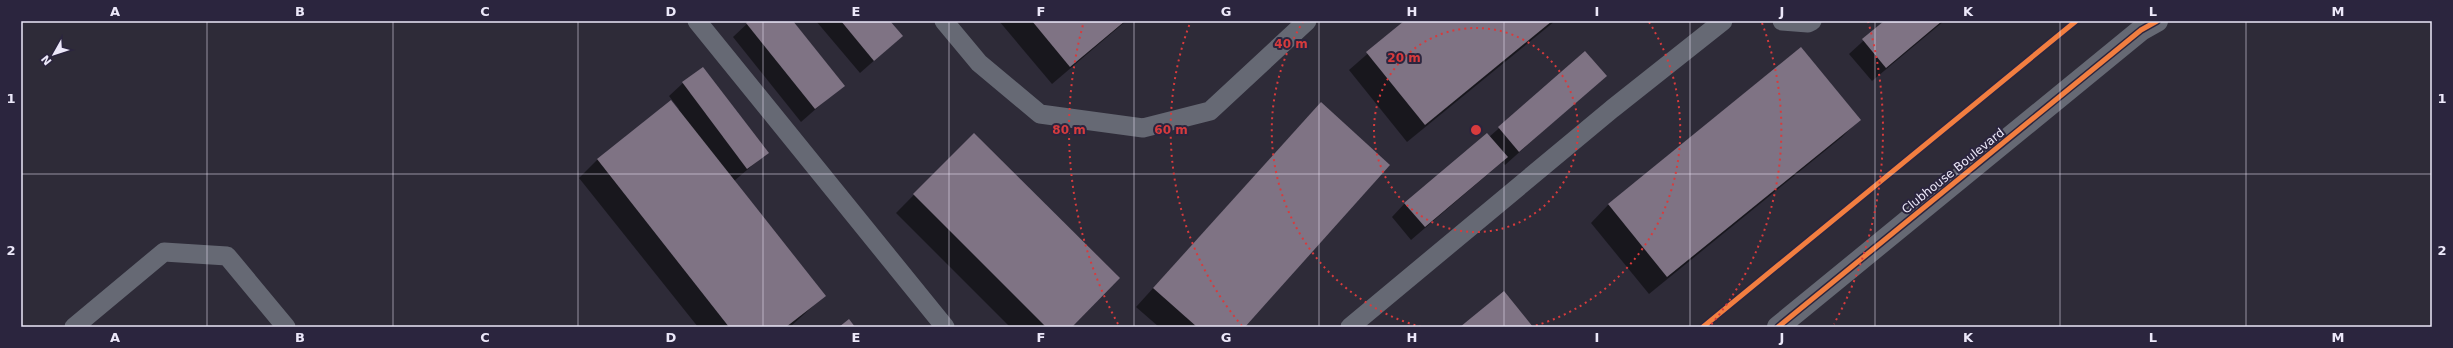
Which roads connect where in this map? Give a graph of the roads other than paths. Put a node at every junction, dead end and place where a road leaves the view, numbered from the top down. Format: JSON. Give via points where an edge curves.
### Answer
{"nodes":[{"id":1,"x":697,"y":21,"type":"edge"},
{"id":2,"x":944,"y":21,"type":"edge"},
{"id":3,"x":1307,"y":21,"type":"edge"},
{"id":4,"x":1723,"y":21,"type":"edge"},
{"id":5,"x":1782,"y":21,"type":"edge"},
{"id":6,"x":1812,"y":21,"type":"edge"},
{"id":7,"x":2149,"y":24,"type":"edge"},
{"id":8,"x":74,"y":327,"type":"edge"},
{"id":9,"x":286,"y":327,"type":"edge"},
{"id":10,"x":945,"y":327,"type":"edge"},
{"id":11,"x":1350,"y":327,"type":"edge"},
{"id":12,"x":1778,"y":327,"type":"edge"}],
"edges":[{"from":1,"to":10,"type":"lane"},
{"from":2,"to":3,"type":"lane","via":[[979,63],[1040,114],[1143,128],[1210,111]]},
{"from":4,"to":11,"type":"lane","via":[[1612,109]]},
{"from":5,"to":6,"type":"lane"},
{"from":7,"to":12,"type":"street","name":"Clubhouse Boulevard"},
{"from":8,"to":9,"type":"lane","via":[[164,252],[227,256]]}]}
